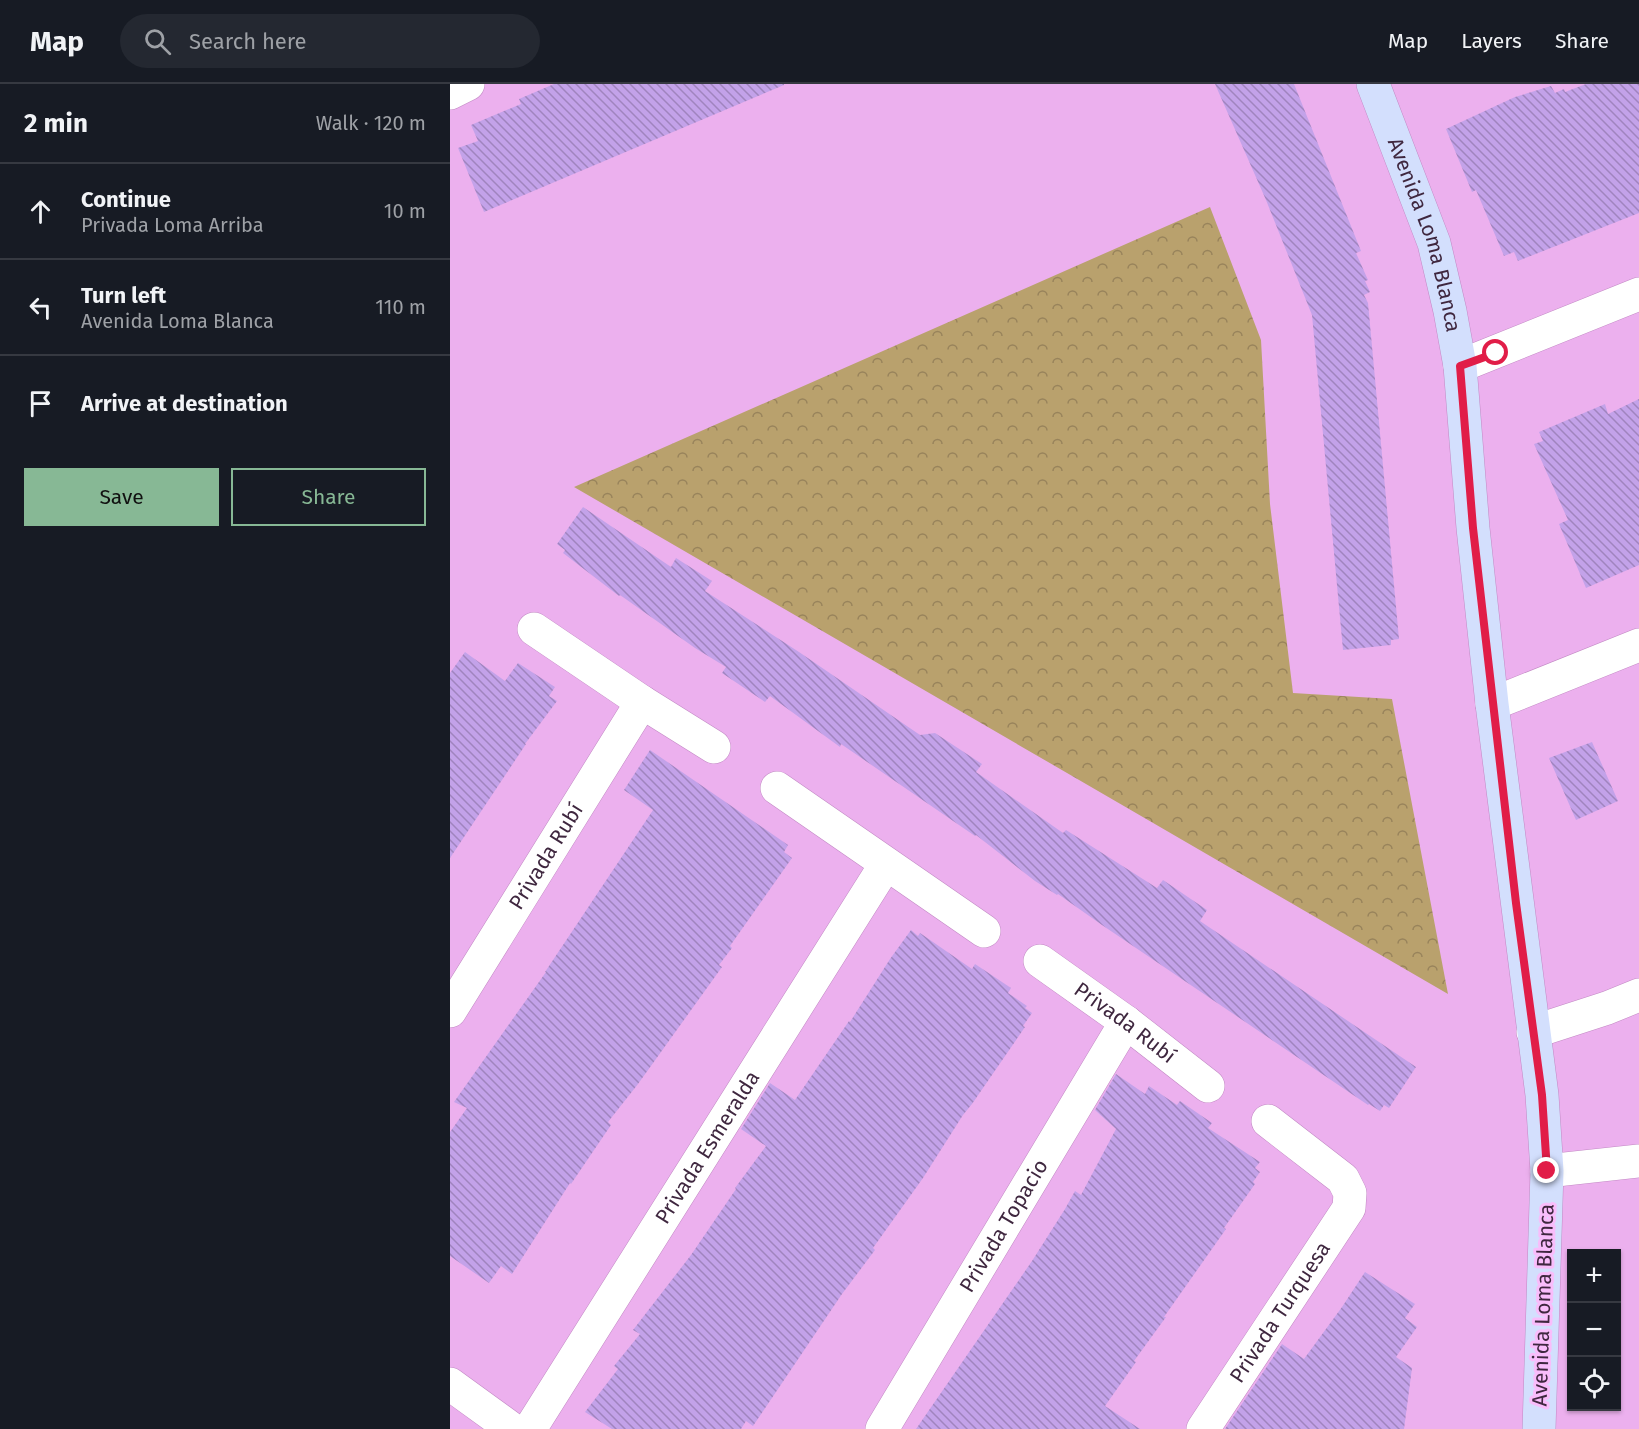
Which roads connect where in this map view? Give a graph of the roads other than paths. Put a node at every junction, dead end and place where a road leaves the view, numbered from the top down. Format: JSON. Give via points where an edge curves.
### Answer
{"nodes":[{"id":1,"x":468,"y":84,"type":"edge"},
{"id":2,"x":1373,"y":84,"type":"edge"},
{"id":3,"x":450,"y":93,"type":"edge"},
{"id":4,"x":1639,"y":294,"type":"edge"},
{"id":5,"x":1460,"y":366,"type":"junction"},
{"id":6,"x":534,"y":629,"type":"dead end"},
{"id":7,"x":1639,"y":645,"type":"edge"},
{"id":8,"x":642,"y":702,"type":"junction"},
{"id":9,"x":1492,"y":704,"type":"junction"},
{"id":10,"x":714,"y":747,"type":"dead end"},
{"id":11,"x":777,"y":789,"type":"dead end"},
{"id":12,"x":886,"y":864,"type":"junction"},
{"id":13,"x":984,"y":931,"type":"dead end"},
{"id":14,"x":1040,"y":961,"type":"dead end"},
{"id":15,"x":1639,"y":995,"type":"edge"},
{"id":16,"x":450,"y":1011,"type":"edge"},
{"id":17,"x":1126,"y":1022,"type":"junction"},
{"id":18,"x":1533,"y":1032,"type":"junction"},
{"id":19,"x":1208,"y":1086,"type":"dead end"},
{"id":20,"x":1268,"y":1121,"type":"dead end"},
{"id":21,"x":1639,"y":1161,"type":"edge"},
{"id":22,"x":1547,"y":1171,"type":"junction"},
{"id":23,"x":450,"y":1384,"type":"edge"},
{"id":24,"x":513,"y":1429,"type":"edge"},
{"id":25,"x":530,"y":1429,"type":"edge"},
{"id":26,"x":882,"y":1429,"type":"edge"},
{"id":27,"x":1203,"y":1429,"type":"edge"},
{"id":28,"x":1539,"y":1429,"type":"edge"}],
"edges":[{"from":1,"to":3,"type":"street"},
{"from":2,"to":5,"type":"street","name":"Avenida Loma Blanca","via":[[1434,243]]},
{"from":4,"to":5,"type":"street"},
{"from":5,"to":9,"type":"street","name":"Avenida Loma Blanca"},
{"from":6,"to":8,"type":"street"},
{"from":7,"to":9,"type":"street"},
{"from":8,"to":10,"type":"street"},
{"from":8,"to":16,"type":"street","name":"Privada Rubí"},
{"from":9,"to":18,"type":"street","name":"Avenida Loma Blanca"},
{"from":11,"to":12,"type":"street"},
{"from":12,"to":13,"type":"street"},
{"from":12,"to":25,"type":"street","name":"Privada Esmeralda"},
{"from":14,"to":17,"type":"street","name":"Privada Rubí"},
{"from":15,"to":18,"type":"street"},
{"from":17,"to":19,"type":"street","name":"Privada Rubí"},
{"from":17,"to":26,"type":"street","name":"Privada Topacio"},
{"from":18,"to":22,"type":"street","name":"Avenida Loma Blanca"},
{"from":20,"to":27,"type":"street","name":"Privada Turquesa","via":[[1343,1179],[1350,1193],[1349,1208]]},
{"from":21,"to":22,"type":"street"},
{"from":22,"to":28,"type":"street","name":"Avenida Loma Blanca"},
{"from":23,"to":24,"type":"street"}]}
